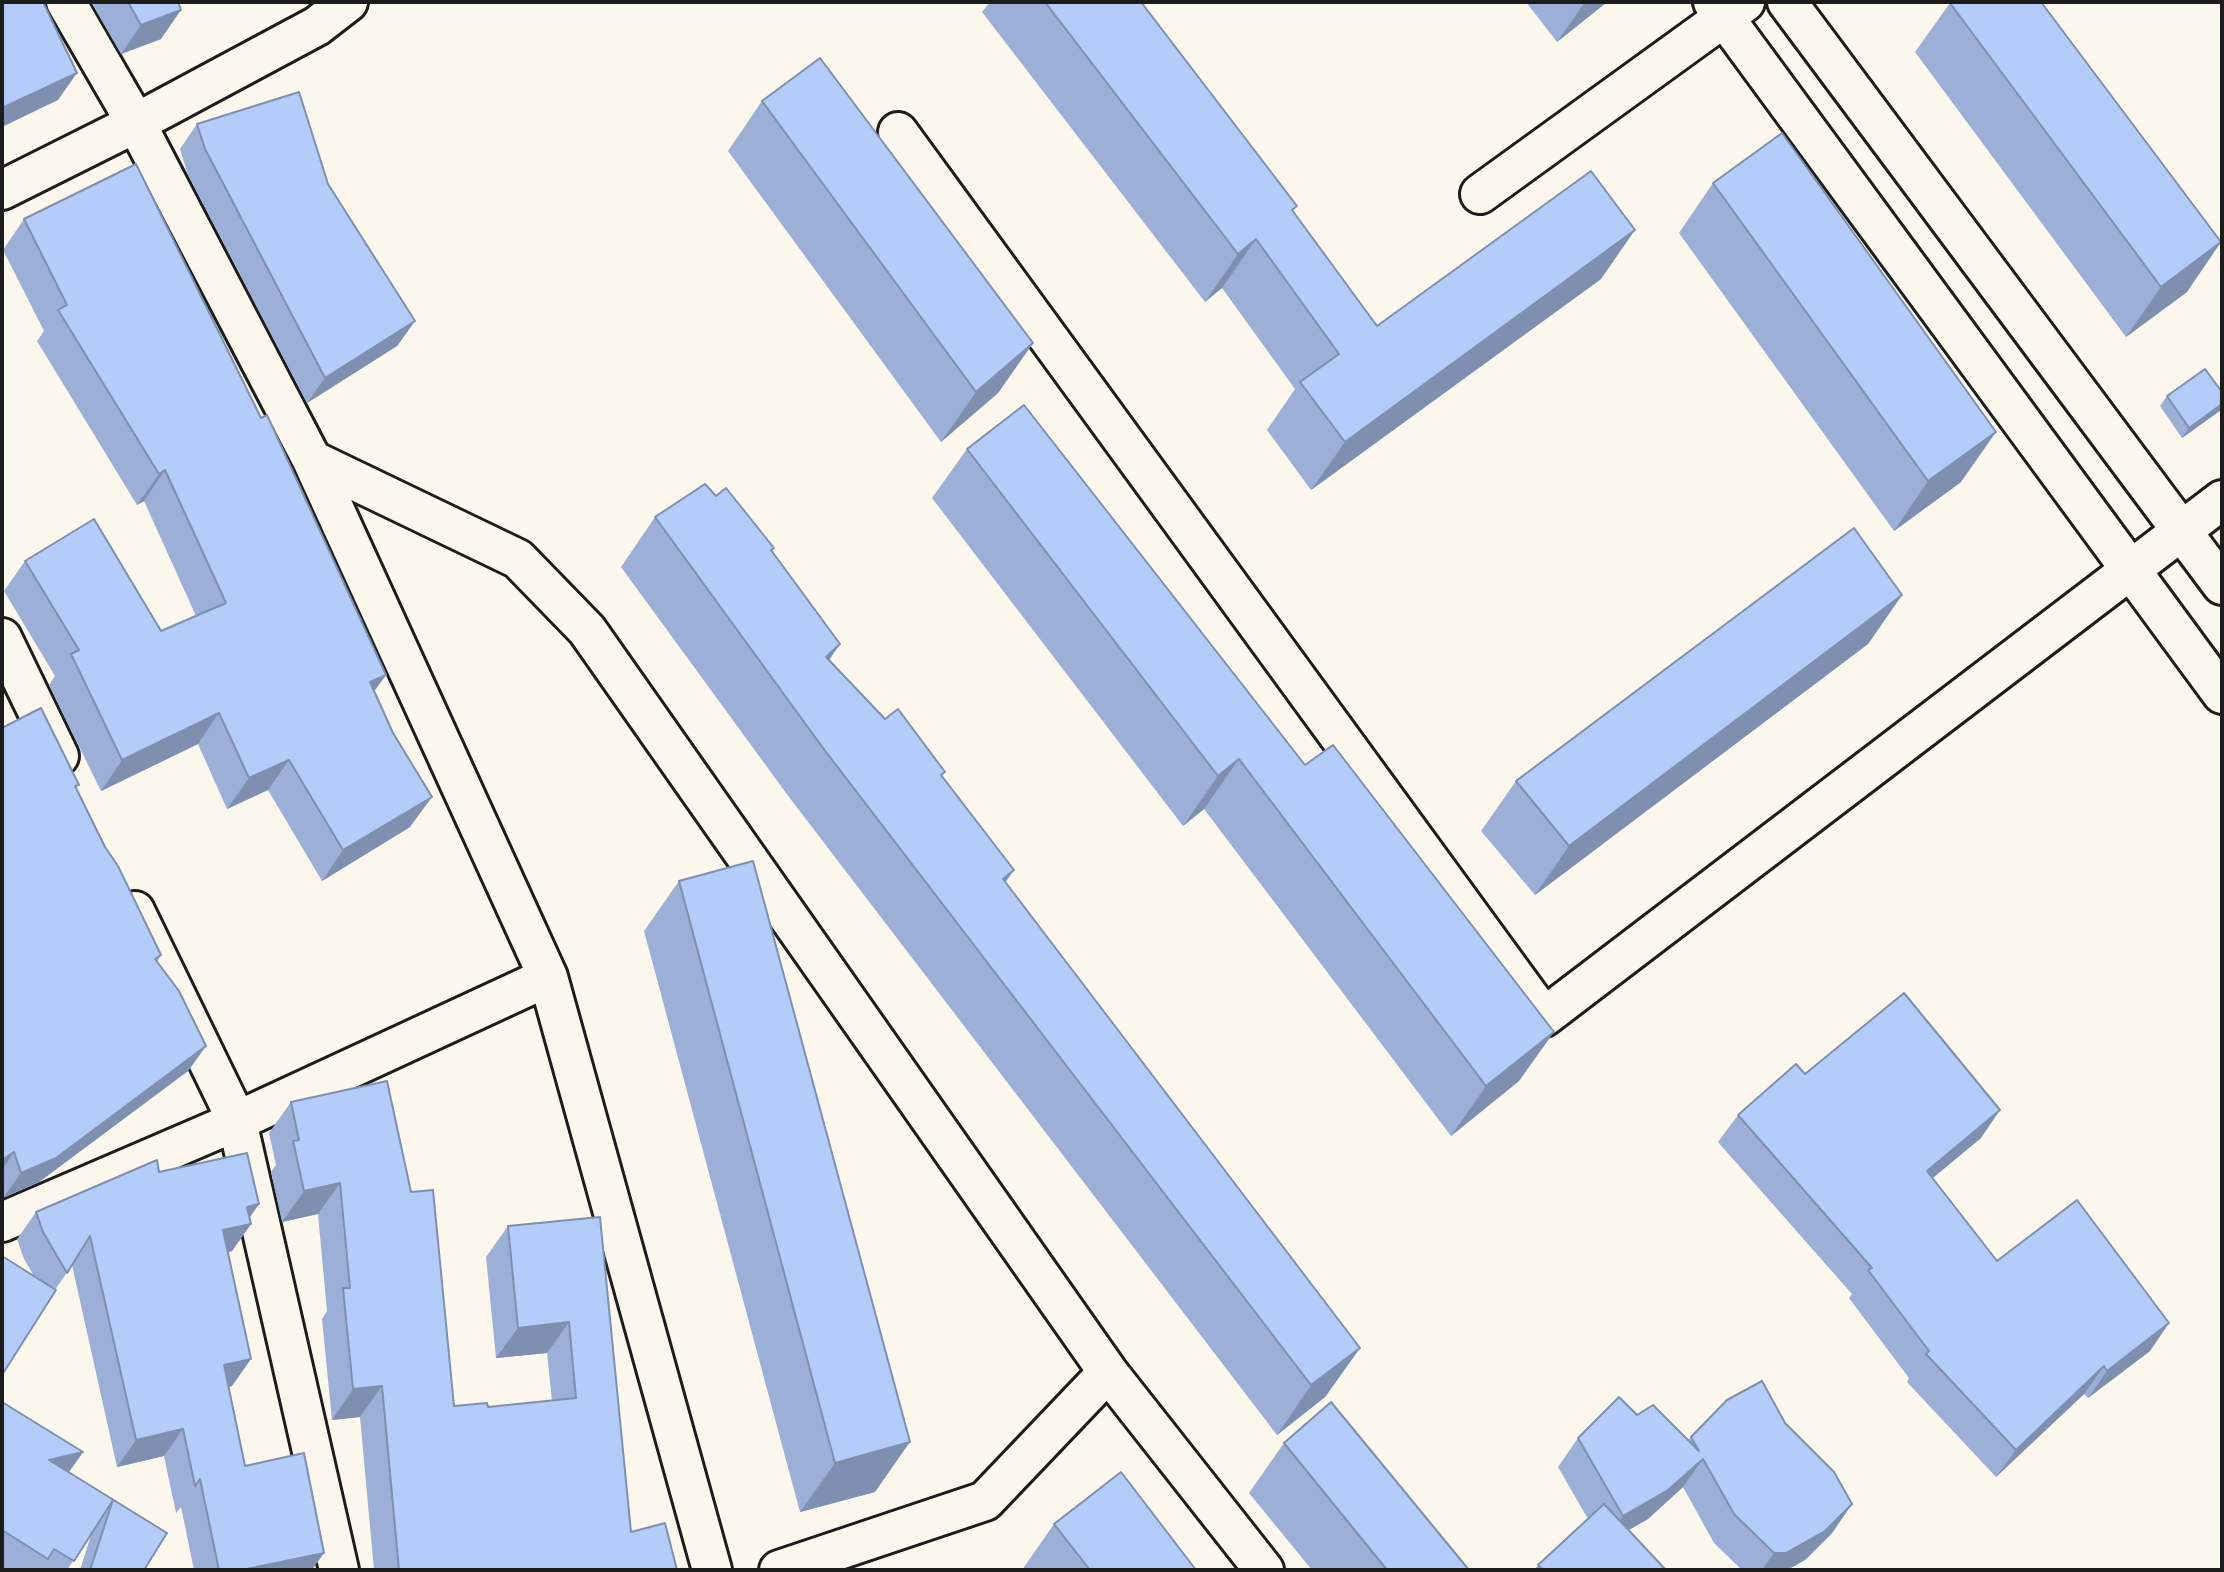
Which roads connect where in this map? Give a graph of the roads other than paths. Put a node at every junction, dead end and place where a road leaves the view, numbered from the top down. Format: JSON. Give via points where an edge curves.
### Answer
{"nodes":[{"id":1,"x":66,"y":2,"type":"edge"},
{"id":2,"x":348,"y":2,"type":"edge"},
{"id":3,"x":1787,"y":2,"type":"edge"},
{"id":4,"x":1727,"y":7,"type":"edge"},
{"id":5,"x":136,"y":123,"type":"junction"},
{"id":6,"x":898,"y":132,"type":"dead end"},
{"id":7,"x":2,"y":190,"type":"edge"},
{"id":8,"x":1480,"y":194,"type":"dead end"},
{"id":9,"x":312,"y":460,"type":"junction"},
{"id":10,"x":2222,"y":500,"type":"edge"},
{"id":11,"x":2181,"y":530,"type":"junction"},
{"id":12,"x":2130,"y":569,"type":"junction"},
{"id":13,"x":2222,"y":585,"type":"edge"},
{"id":14,"x":2,"y":638,"type":"edge"},
{"id":15,"x":2222,"y":694,"type":"edge"},
{"id":16,"x":74,"y":787,"type":"edge"},
{"id":17,"x":122,"y":886,"type":"edge"},
{"id":18,"x":548,"y":976,"type":"junction"},
{"id":19,"x":237,"y":1121,"type":"junction"},
{"id":20,"x":2,"y":1222,"type":"edge"},
{"id":21,"x":1108,"y":1372,"type":"junction"},
{"id":22,"x":340,"y":1570,"type":"edge"},
{"id":23,"x":712,"y":1570,"type":"edge"},
{"id":24,"x":779,"y":1570,"type":"edge"},
{"id":25,"x":1264,"y":1570,"type":"edge"}],
"edges":[{"from":1,"to":5,"type":"street"},
{"from":2,"to":5,"type":"street","via":[[317,26]]},
{"from":3,"to":11,"type":"street"},
{"from":4,"to":8,"type":"street"},
{"from":4,"to":12,"type":"street"},
{"from":5,"to":7,"type":"street"},
{"from":5,"to":9,"type":"street"},
{"from":6,"to":12,"type":"street","via":[[1544,1017]]},
{"from":9,"to":18,"type":"street"},
{"from":9,"to":21,"type":"street","via":[[519,559],[587,630]]},
{"from":10,"to":11,"type":"street"},
{"from":11,"to":12,"type":"street"},
{"from":11,"to":13,"type":"street"},
{"from":12,"to":15,"type":"street"},
{"from":14,"to":16,"type":"street"},
{"from":17,"to":19,"type":"street"},
{"from":18,"to":19,"type":"street"},
{"from":18,"to":23,"type":"street"},
{"from":19,"to":20,"type":"street"},
{"from":19,"to":22,"type":"street"},
{"from":21,"to":24,"type":"street","via":[[985,1501]]},
{"from":21,"to":25,"type":"street"}]}
